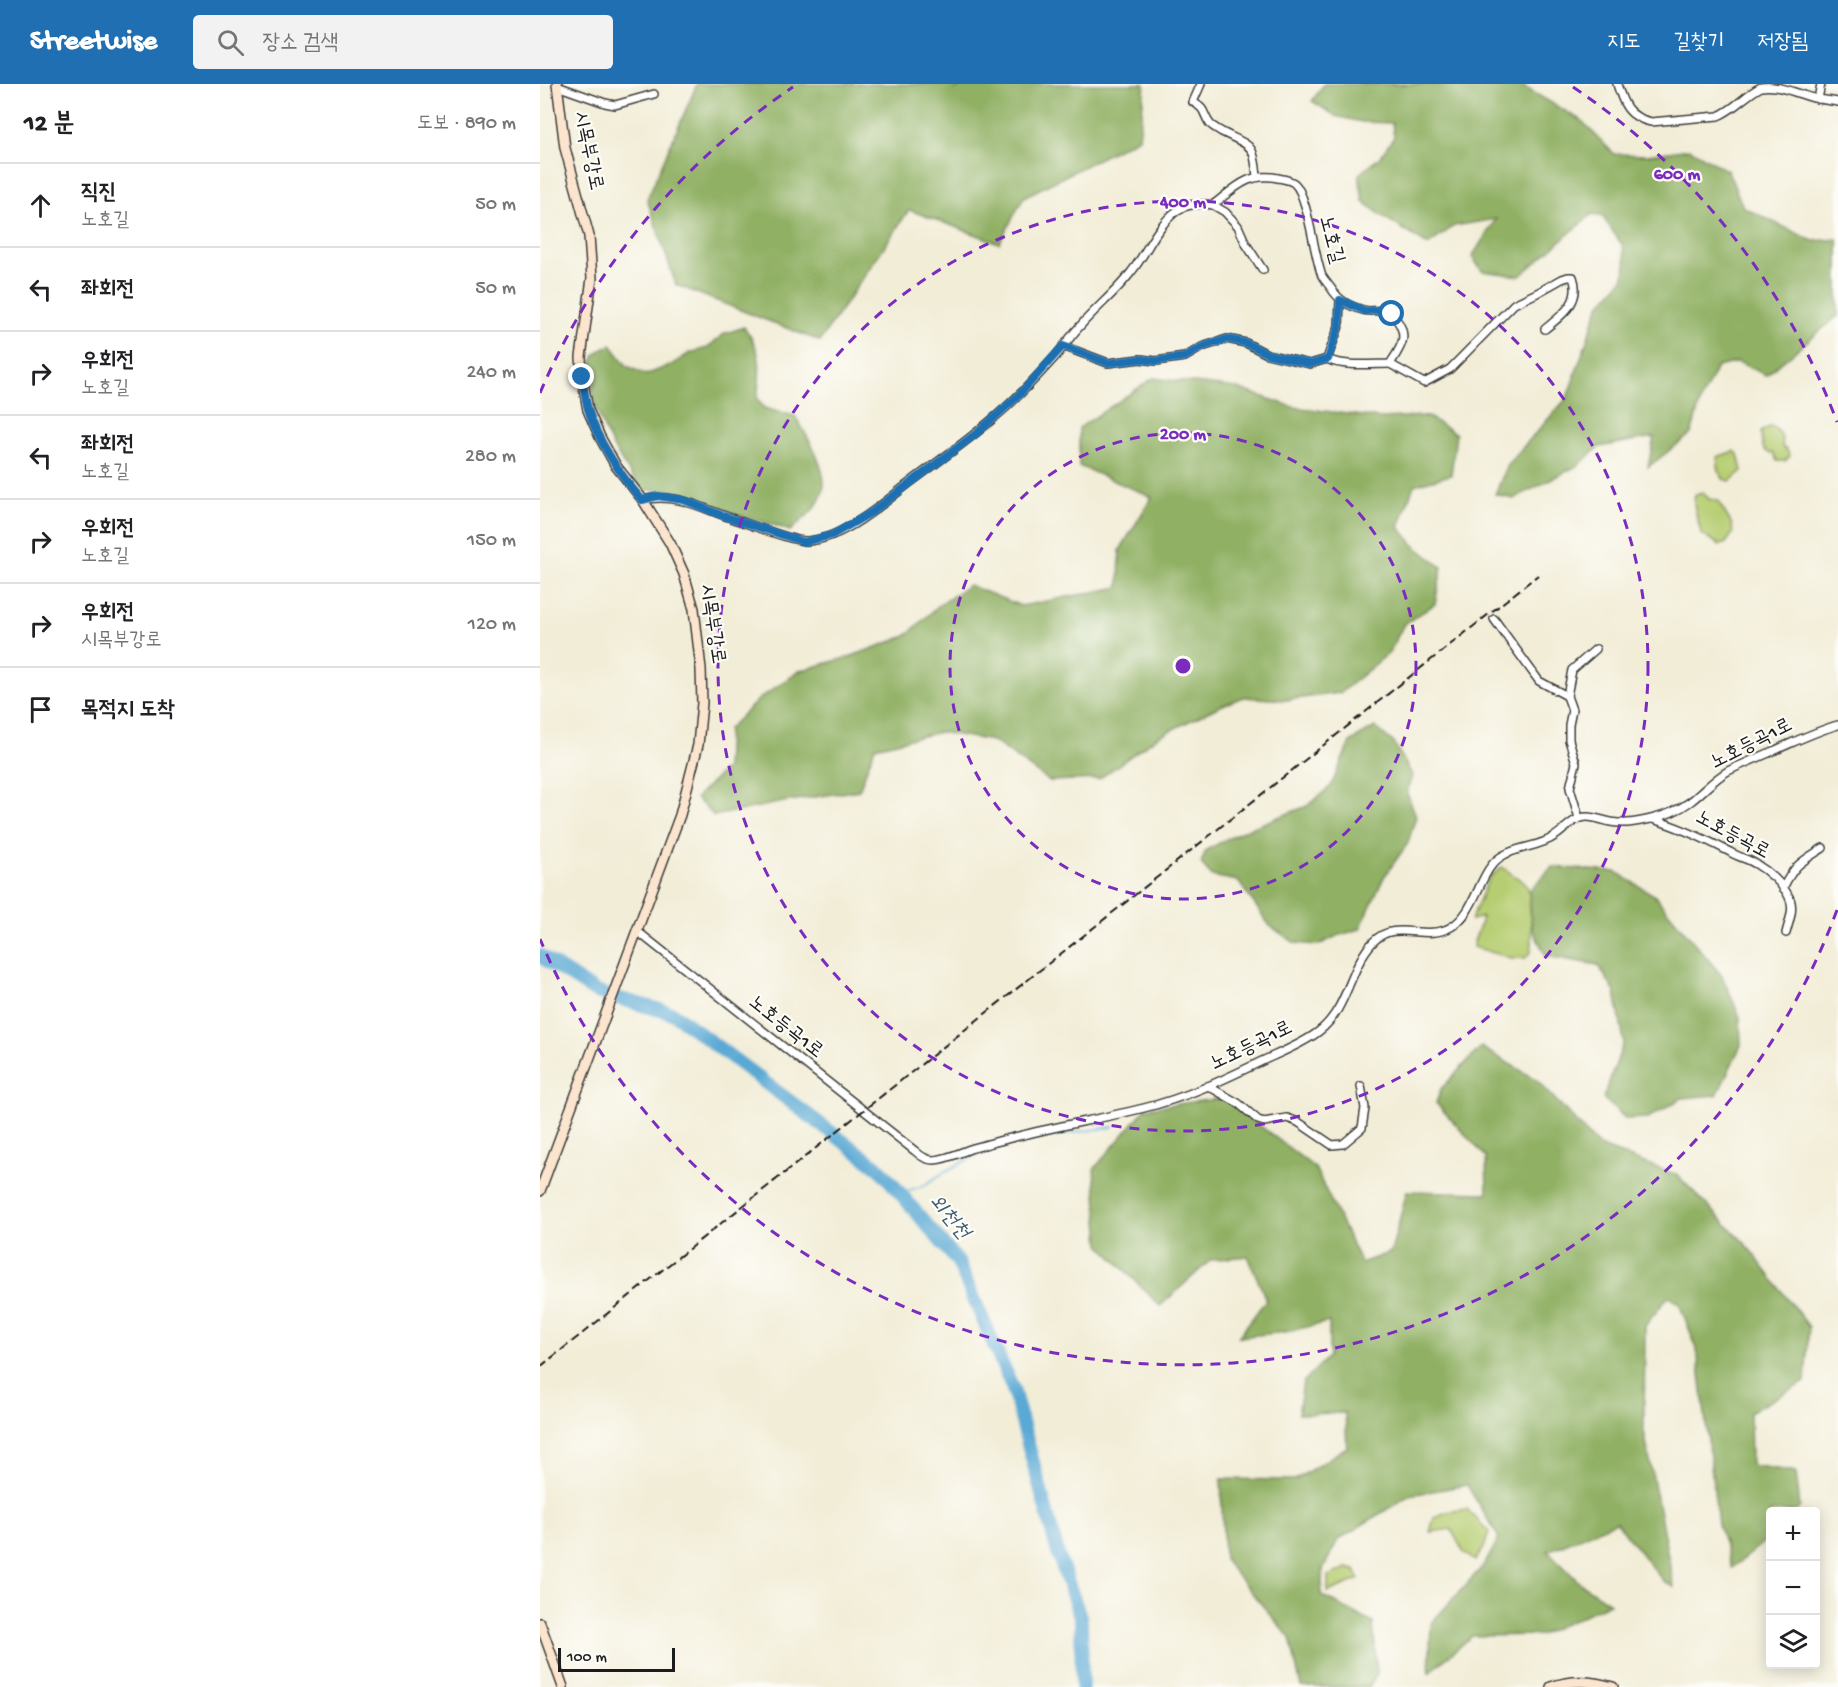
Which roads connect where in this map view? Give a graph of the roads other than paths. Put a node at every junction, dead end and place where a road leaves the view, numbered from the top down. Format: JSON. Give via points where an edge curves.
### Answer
{"nodes":[{"id":1,"x":1201,"y":84,"type":"edge"},
{"id":2,"x":1617,"y":84,"type":"edge"},
{"id":3,"x":1821,"y":84,"type":"edge"},
{"id":4,"x":557,"y":85,"type":"edge"},
{"id":5,"x":654,"y":94,"type":"dead end"},
{"id":6,"x":1818,"y":99,"type":"junction"},
{"id":7,"x":1838,"y":102,"type":"edge"},
{"id":8,"x":1257,"y":177,"type":"junction"},
{"id":9,"x":1213,"y":205,"type":"junction"},
{"id":10,"x":1263,"y":270,"type":"dead end"},
{"id":11,"x":1340,"y":300,"type":"junction"},
{"id":12,"x":1545,"y":329,"type":"dead end"},
{"id":13,"x":1063,"y":346,"type":"junction"},
{"id":14,"x":1328,"y":359,"type":"junction"},
{"id":15,"x":1389,"y":364,"type":"junction"},
{"id":16,"x":642,"y":500,"type":"junction"},
{"id":17,"x":1494,"y":618,"type":"dead end"},
{"id":18,"x":1596,"y":649,"type":"dead end"},
{"id":19,"x":1567,"y":696,"type":"junction"},
{"id":20,"x":1838,"y":725,"type":"edge"},
{"id":21,"x":1579,"y":818,"type":"junction"},
{"id":22,"x":1650,"y":818,"type":"junction"},
{"id":23,"x":1823,"y":848,"type":"dead end"},
{"id":24,"x":1783,"y":888,"type":"junction"},
{"id":25,"x":1786,"y":933,"type":"dead end"},
{"id":26,"x":635,"y":934,"type":"junction"},
{"id":27,"x":1208,"y":1086,"type":"junction"},
{"id":28,"x":1361,"y":1086,"type":"dead end"},
{"id":29,"x":540,"y":1191,"type":"edge"},
{"id":30,"x":540,"y":1623,"type":"edge"},
{"id":31,"x":563,"y":1687,"type":"edge"},
{"id":32,"x":1551,"y":1687,"type":"edge"},
{"id":33,"x":1613,"y":1687,"type":"edge"}],
"edges":[{"from":1,"to":8,"type":"street","via":[[1193,102],[1202,108],[1210,124],[1254,152]]},
{"from":2,"to":6,"type":"street","via":[[1627,109],[1641,120],[1651,122],[1718,116],[1762,87],[1784,88]]},
{"from":3,"to":6,"type":"street"},
{"from":4,"to":5,"type":"street","name":"시목부강로","via":[[615,105]]},
{"from":4,"to":16,"type":"main road","name":"시목부강로","via":[[565,148],[589,236],[592,278],[581,357],[588,410],[616,466]]},
{"from":6,"to":7,"type":"street"},
{"from":8,"to":9,"type":"street","via":[[1239,184]]},
{"from":8,"to":11,"type":"street","name":"노호길","via":[[1296,184],[1323,277]]},
{"from":9,"to":10,"type":"street","via":[[1238,226]]},
{"from":9,"to":13,"type":"street","via":[[1203,203],[1174,212],[1132,272]]},
{"from":11,"to":14,"type":"street","via":[[1339,326]]},
{"from":11,"to":15,"type":"street","via":[[1365,311],[1382,310],[1399,323],[1404,334]]},
{"from":12,"to":15,"type":"street","via":[[1571,306],[1576,285],[1573,278],[1562,279],[1514,303],[1450,369],[1424,383]]},
{"from":13,"to":14,"type":"street","via":[[1108,363],[1156,361],[1185,357],[1227,339],[1310,364]]},
{"from":13,"to":16,"type":"street","via":[[1018,396],[977,433],[872,512],[832,535],[804,542],[684,500],[658,496]]},
{"from":14,"to":15,"type":"street"},
{"from":16,"to":26,"type":"main road","name":"시목부강로","via":[[670,543],[684,574],[694,609],[702,703],[698,745],[680,815]]},
{"from":17,"to":19,"type":"street","via":[[1539,681]]},
{"from":18,"to":19,"type":"street","via":[[1572,670]]},
{"from":19,"to":21,"type":"street","via":[[1572,710],[1569,740],[1576,764],[1570,788]]},
{"from":20,"to":22,"type":"street","name":"노호등곡1로","via":[[1727,772],[1684,807]]},
{"from":21,"to":22,"type":"street","name":"노호등곡1로","via":[[1620,823]]},
{"from":21,"to":27,"type":"street","name":"노호등곡1로","via":[[1545,842],[1498,859],[1462,919],[1449,928],[1428,933],[1396,930],[1374,941],[1325,1027]]},
{"from":22,"to":24,"type":"street","name":"노호등곡로","via":[[1676,826],[1756,864]]},
{"from":23,"to":24,"type":"street","via":[[1792,870]]},
{"from":24,"to":25,"type":"street","via":[[1792,909]]},
{"from":26,"to":27,"type":"street","name":"노호등곡1로","via":[[915,1152],[932,1160],[1036,1131],[1146,1108]]},
{"from":26,"to":29,"type":"main road","name":"시목부강로"},
{"from":27,"to":28,"type":"street","via":[[1258,1120],[1287,1118],[1332,1145],[1343,1144],[1362,1128],[1365,1108]]},
{"from":30,"to":31,"type":"main road"},
{"from":32,"to":33,"type":"main road","via":[[1588,1681]]}]}
